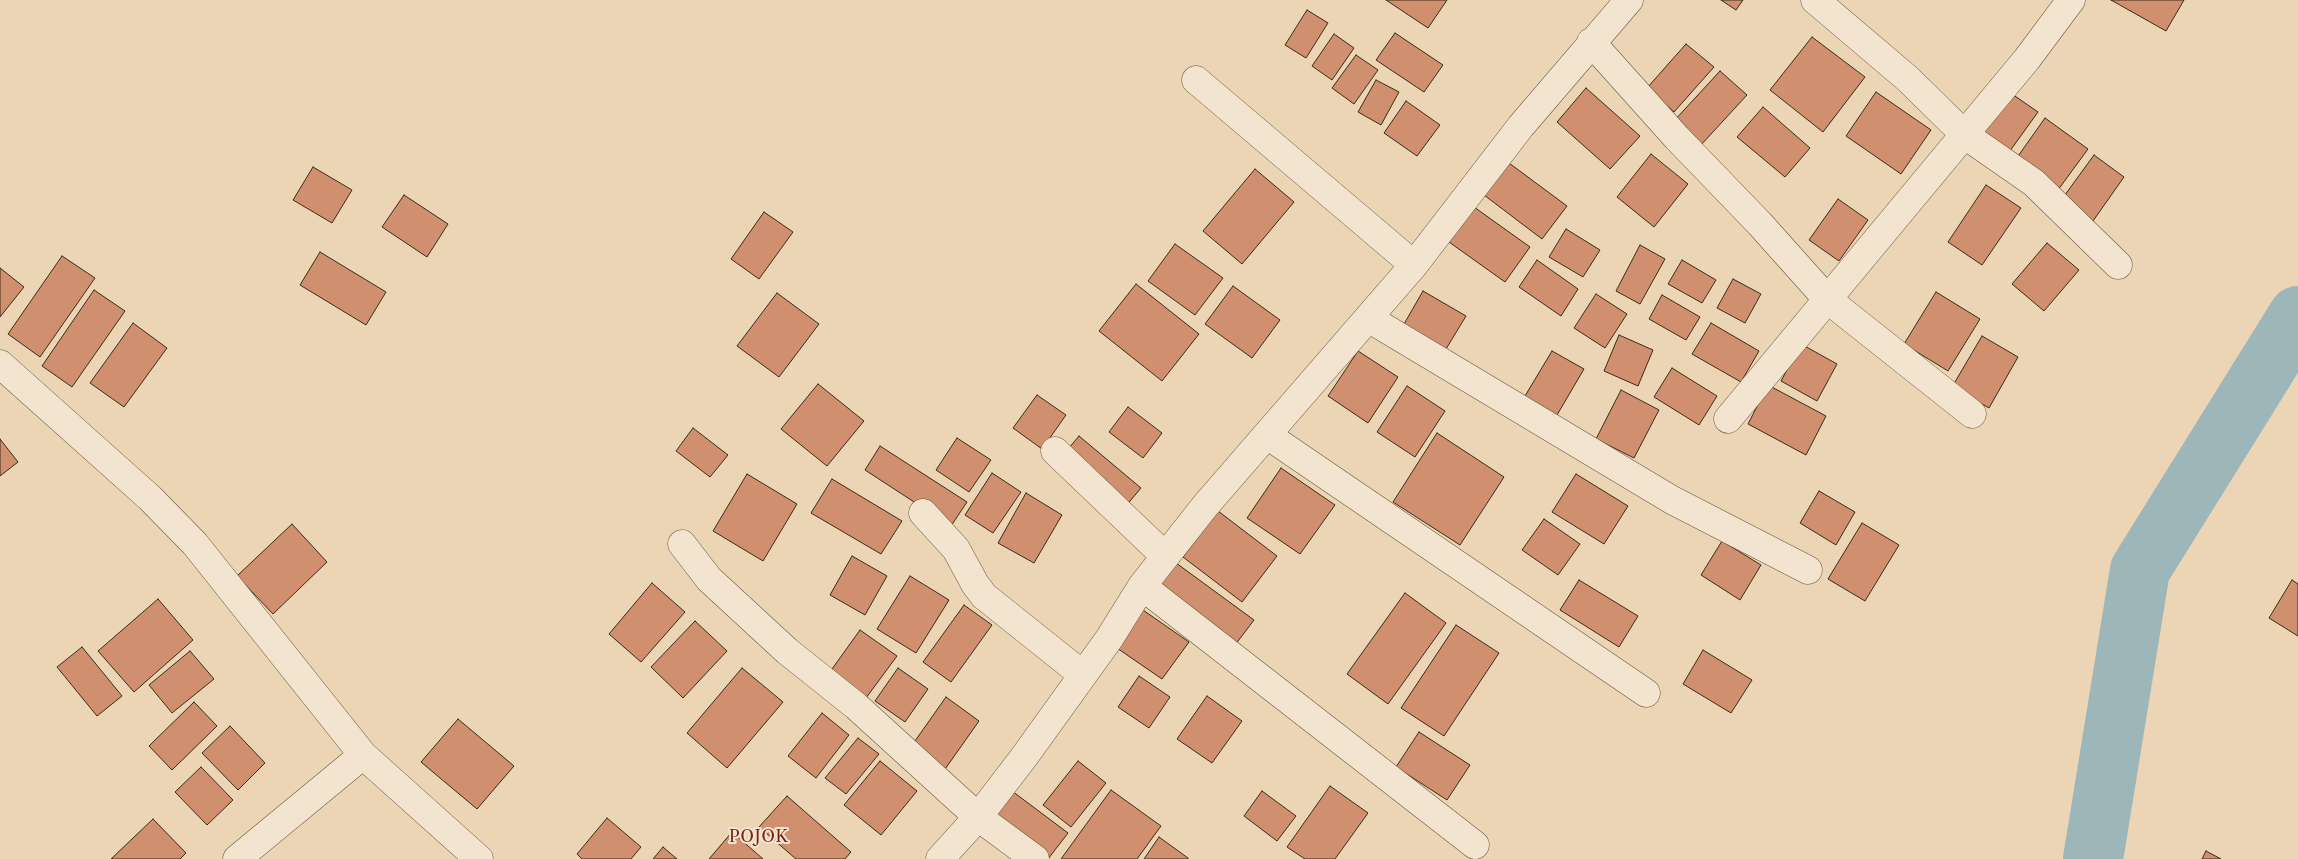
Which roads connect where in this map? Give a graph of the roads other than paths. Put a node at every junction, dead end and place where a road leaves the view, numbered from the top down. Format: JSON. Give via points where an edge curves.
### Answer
{"nodes":[{"id":1,"x":1629,"y":0,"type":"edge"},
{"id":2,"x":1815,"y":0,"type":"edge"},
{"id":3,"x":2070,"y":0,"type":"edge"},
{"id":4,"x":1592,"y":42,"type":"junction"},
{"id":5,"x":1196,"y":80,"type":"dead end"},
{"id":6,"x":1965,"y":135,"type":"junction"},
{"id":7,"x":1414,"y":265,"type":"junction"},
{"id":8,"x":2118,"y":265,"type":"dead end"},
{"id":9,"x":1827,"y":299,"type":"junction"},
{"id":10,"x":1368,"y":318,"type":"junction"},
{"id":11,"x":0,"y":364,"type":"edge"},
{"id":12,"x":1972,"y":414,"type":"dead end"},
{"id":13,"x":1728,"y":419,"type":"dead end"},
{"id":14,"x":1267,"y":436,"type":"junction"},
{"id":15,"x":1055,"y":451,"type":"dead end"},
{"id":16,"x":923,"y":513,"type":"dead end"},
{"id":17,"x":682,"y":544,"type":"dead end"},
{"id":18,"x":1165,"y":556,"type":"junction"},
{"id":19,"x":1808,"y":570,"type":"dead end"},
{"id":20,"x":1142,"y":586,"type":"junction"},
{"id":21,"x":1083,"y":675,"type":"junction"},
{"id":22,"x":1646,"y":693,"type":"dead end"},
{"id":23,"x":363,"y":755,"type":"junction"},
{"id":24,"x":978,"y":817,"type":"junction"},
{"id":25,"x":1475,"y":845,"type":"dead end"},
{"id":26,"x":237,"y":859,"type":"edge"},
{"id":27,"x":479,"y":859,"type":"edge"},
{"id":28,"x":940,"y":859,"type":"edge"},
{"id":29,"x":1035,"y":859,"type":"edge"}],
"edges":[{"from":1,"to":4,"type":"street"},
{"from":2,"to":6,"type":"street","via":[[1908,79]]},
{"from":3,"to":6,"type":"street"},
{"from":4,"to":7,"type":"street","via":[[1521,126]]},
{"from":4,"to":9,"type":"street"},
{"from":5,"to":7,"type":"street"},
{"from":6,"to":8,"type":"street","via":[[2034,183]]},
{"from":6,"to":9,"type":"street"},
{"from":7,"to":10,"type":"street"},
{"from":9,"to":12,"type":"street"},
{"from":9,"to":13,"type":"street"},
{"from":10,"to":14,"type":"street"},
{"from":10,"to":19,"type":"street","via":[[1672,500]]},
{"from":11,"to":23,"type":"street","via":[[150,498],[196,544]]},
{"from":14,"to":18,"type":"street"},
{"from":14,"to":22,"type":"street"},
{"from":15,"to":18,"type":"street"},
{"from":16,"to":21,"type":"street","via":[[956,549],[984,596]]},
{"from":17,"to":24,"type":"street","via":[[740,609],[856,706]]},
{"from":18,"to":20,"type":"street"},
{"from":20,"to":21,"type":"street"},
{"from":20,"to":25,"type":"street"},
{"from":21,"to":24,"type":"street"},
{"from":23,"to":26,"type":"street"},
{"from":23,"to":27,"type":"street"},
{"from":24,"to":28,"type":"street"},
{"from":24,"to":29,"type":"street"}]}
